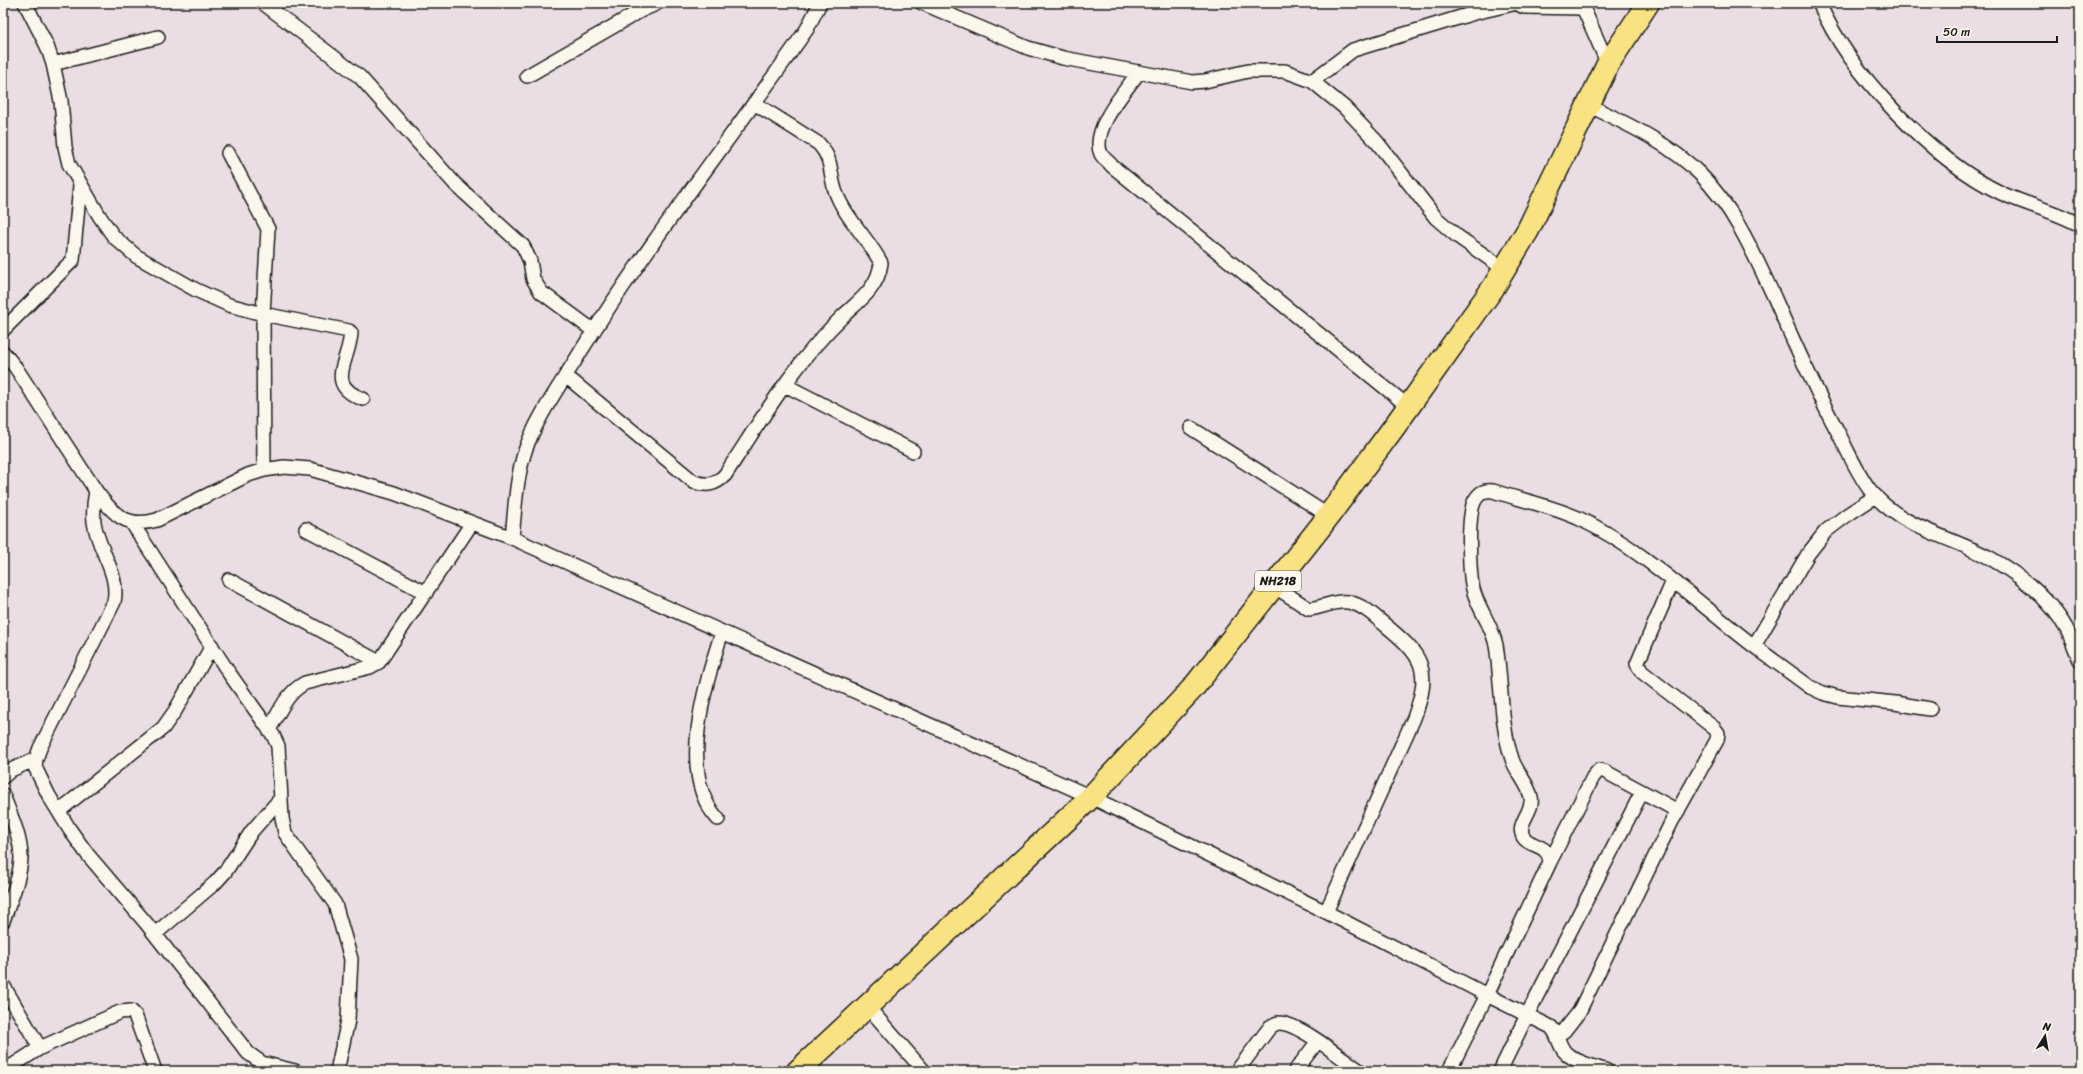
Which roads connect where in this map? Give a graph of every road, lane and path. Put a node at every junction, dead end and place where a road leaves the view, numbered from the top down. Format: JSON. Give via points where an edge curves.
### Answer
{"nodes":[{"id":1,"x":24,"y":3,"type":"edge"},
{"id":2,"x":263,"y":3,"type":"edge"},
{"id":3,"x":658,"y":3,"type":"edge"},
{"id":4,"x":820,"y":3,"type":"edge"},
{"id":5,"x":922,"y":3,"type":"edge"},
{"id":6,"x":1516,"y":3,"type":"edge"},
{"id":7,"x":1648,"y":3,"type":"edge"},
{"id":8,"x":1819,"y":3,"type":"edge"},
{"id":9,"x":1581,"y":5,"type":"edge"},
{"id":10,"x":158,"y":36,"type":"dead end"},
{"id":11,"x":53,"y":64,"type":"junction"},
{"id":12,"x":1608,"y":64,"type":"junction"},
{"id":13,"x":1139,"y":72,"type":"junction"},
{"id":14,"x":527,"y":76,"type":"dead end"},
{"id":15,"x":1312,"y":81,"type":"junction"},
{"id":16,"x":754,"y":103,"type":"junction"},
{"id":17,"x":1588,"y":105,"type":"junction"},
{"id":18,"x":228,"y":153,"type":"dead end"},
{"id":19,"x":80,"y":185,"type":"junction"},
{"id":20,"x":2080,"y":225,"type":"edge"},
{"id":21,"x":1504,"y":269,"type":"junction"},
{"id":22,"x":263,"y":314,"type":"junction"},
{"id":23,"x":3,"y":330,"type":"edge"},
{"id":24,"x":594,"y":331,"type":"junction"},
{"id":25,"x":3,"y":352,"type":"edge"},
{"id":26,"x":566,"y":376,"type":"junction"},
{"id":27,"x":785,"y":385,"type":"junction"},
{"id":28,"x":363,"y":400,"type":"dead end"},
{"id":29,"x":1409,"y":407,"type":"junction"},
{"id":30,"x":1191,"y":428,"type":"dead end"},
{"id":31,"x":914,"y":451,"type":"dead end"},
{"id":32,"x":264,"y":470,"type":"junction"},
{"id":33,"x":96,"y":491,"type":"junction"},
{"id":34,"x":1876,"y":496,"type":"junction"},
{"id":35,"x":1328,"y":516,"type":"junction"},
{"id":36,"x":132,"y":523,"type":"junction"},
{"id":37,"x":472,"y":523,"type":"junction"},
{"id":38,"x":306,"y":529,"type":"dead end"},
{"id":39,"x":512,"y":538,"type":"junction"},
{"id":40,"x":229,"y":580,"type":"dead end"},
{"id":41,"x":1673,"y":581,"type":"junction"},
{"id":42,"x":1274,"y":586,"type":"junction"},
{"id":43,"x":426,"y":593,"type":"junction"},
{"id":44,"x":722,"y":632,"type":"junction"},
{"id":45,"x":212,"y":646,"type":"junction"},
{"id":46,"x":1754,"y":646,"type":"junction"},
{"id":47,"x":2080,"y":660,"type":"edge"},
{"id":48,"x":379,"y":662,"type":"junction"},
{"id":49,"x":1930,"y":709,"type":"dead end"},
{"id":50,"x":269,"y":730,"type":"junction"},
{"id":51,"x":36,"y":759,"type":"junction"},
{"id":52,"x":3,"y":777,"type":"edge"},
{"id":53,"x":1642,"y":792,"type":"junction"},
{"id":54,"x":3,"y":795,"type":"edge"},
{"id":55,"x":1091,"y":797,"type":"junction"},
{"id":56,"x":281,"y":798,"type":"junction"},
{"id":57,"x":1678,"y":811,"type":"junction"},
{"id":58,"x":58,"y":812,"type":"junction"},
{"id":59,"x":718,"y":819,"type":"dead end"},
{"id":60,"x":1550,"y":862,"type":"junction"},
{"id":61,"x":1326,"y":912,"type":"junction"},
{"id":62,"x":3,"y":921,"type":"edge"},
{"id":63,"x":155,"y":934,"type":"junction"},
{"id":64,"x":3,"y":985,"type":"edge"},
{"id":65,"x":1487,"y":995,"type":"junction"},
{"id":66,"x":867,"y":1006,"type":"junction"},
{"id":67,"x":1527,"y":1015,"type":"junction"},
{"id":68,"x":1557,"y":1035,"type":"junction"},
{"id":69,"x":1318,"y":1041,"type":"junction"},
{"id":70,"x":40,"y":1048,"type":"junction"},
{"id":71,"x":4,"y":1071,"type":"edge"},
{"id":72,"x":155,"y":1071,"type":"edge"},
{"id":73,"x":295,"y":1071,"type":"edge"},
{"id":74,"x":337,"y":1071,"type":"edge"},
{"id":75,"x":798,"y":1071,"type":"edge"},
{"id":76,"x":924,"y":1071,"type":"edge"},
{"id":77,"x":1237,"y":1071,"type":"edge"},
{"id":78,"x":1295,"y":1071,"type":"edge"},
{"id":79,"x":1360,"y":1071,"type":"edge"},
{"id":80,"x":1449,"y":1071,"type":"edge"},
{"id":81,"x":1500,"y":1071,"type":"edge"},
{"id":82,"x":1607,"y":1071,"type":"edge"}],
"edges":[{"from":1,"to":11,"type":"street","via":[[48,46]]},
{"from":2,"to":24,"type":"street","via":[[360,77],[455,184],[523,246],[530,261],[533,279],[541,292]]},
{"from":3,"to":14,"type":"street"},
{"from":4,"to":16,"type":"street","via":[[807,29]]},
{"from":5,"to":13,"type":"street","via":[[1028,48],[1063,58]]},
{"from":6,"to":9,"type":"street","via":[[1524,7]]},
{"from":6,"to":15,"type":"street","via":[[1474,13],[1353,50]]},
{"from":7,"to":12,"type":"highway","number":"NH218"},
{"from":8,"to":20,"type":"street","via":[[1846,49],[1880,96],[1936,149],[1968,174],[2001,193]]},
{"from":9,"to":12,"type":"street"},
{"from":10,"to":11,"type":"street"},
{"from":11,"to":19,"type":"street","via":[[61,102],[65,147],[69,164]]},
{"from":12,"to":17,"type":"highway","number":"NH218"},
{"from":13,"to":15,"type":"street","via":[[1192,82],[1248,71],[1285,71]]},
{"from":13,"to":29,"type":"street","via":[[1102,128],[1099,142],[1102,154],[1112,166]]},
{"from":15,"to":21,"type":"street","via":[[1345,108],[1377,142],[1436,218]]},
{"from":16,"to":24,"type":"street"},
{"from":16,"to":27,"type":"street","via":[[819,144],[827,153],[835,190],[842,206],[881,263],[880,277],[870,291],[808,352]]},
{"from":17,"to":21,"type":"highway","number":"NH218","via":[[1528,230]]},
{"from":17,"to":34,"type":"street","via":[[1668,148],[1699,174],[1726,204],[1751,245],[1826,410],[1858,471]]},
{"from":18,"to":22,"type":"street","via":[[268,229]]},
{"from":19,"to":22,"type":"street","via":[[114,237],[136,256],[196,290],[229,305]]},
{"from":19,"to":23,"type":"street","via":[[73,260]]},
{"from":21,"to":29,"type":"highway","number":"NH218"},
{"from":22,"to":28,"type":"street","via":[[348,331],[351,334],[340,380],[344,389],[352,396]]},
{"from":22,"to":32,"type":"street"},
{"from":24,"to":26,"type":"street"},
{"from":25,"to":33,"type":"street"},
{"from":26,"to":27,"type":"street","via":[[694,482],[702,484],[712,484],[725,475]]},
{"from":26,"to":39,"type":"street","via":[[540,419],[525,451],[518,481]]},
{"from":27,"to":31,"type":"street"},
{"from":29,"to":35,"type":"highway","number":"NH218"},
{"from":30,"to":35,"type":"street"},
{"from":32,"to":36,"type":"street","via":[[248,475],[157,520],[144,524]]},
{"from":32,"to":37,"type":"street","via":[[284,467],[310,469],[394,493]]},
{"from":33,"to":36,"type":"street","via":[[109,509]]},
{"from":33,"to":51,"type":"street","via":[[94,523],[117,591],[114,602]]},
{"from":34,"to":46,"type":"street","via":[[1826,531],[1808,554]]},
{"from":34,"to":47,"type":"street","via":[[1899,516],[1990,558],[2032,587],[2050,605],[2066,629]]},
{"from":35,"to":42,"type":"highway","number":"NH218"},
{"from":36,"to":45,"type":"street"},
{"from":37,"to":39,"type":"street"},
{"from":37,"to":43,"type":"street"},
{"from":38,"to":43,"type":"street"},
{"from":39,"to":44,"type":"street"},
{"from":40,"to":48,"type":"street"},
{"from":41,"to":46,"type":"street"},
{"from":41,"to":57,"type":"street","via":[[1637,664],[1642,672],[1718,733],[1714,746]]},
{"from":41,"to":60,"type":"street","via":[[1612,536],[1579,519],[1492,491],[1485,490],[1474,501],[1469,570],[1474,591],[1496,644],[1507,741],[1512,760],[1531,796],[1531,804],[1521,827],[1522,834],[1525,839],[1546,851],[1550,855]]},
{"from":42,"to":55,"type":"highway","number":"NH218","via":[[1193,688]]},
{"from":42,"to":61,"type":"street","via":[[1309,610],[1340,602],[1357,604],[1367,610],[1406,643],[1418,658],[1423,676],[1423,694],[1414,718]]},
{"from":43,"to":48,"type":"street"},
{"from":44,"to":55,"type":"street"},
{"from":44,"to":59,"type":"street","via":[[707,679],[697,752],[698,776],[703,795],[709,809]]},
{"from":45,"to":50,"type":"street"},
{"from":45,"to":58,"type":"street","via":[[163,728]]},
{"from":46,"to":49,"type":"street","via":[[1822,693]]},
{"from":48,"to":50,"type":"street","via":[[370,667],[304,683],[295,688]]},
{"from":50,"to":56,"type":"street","via":[[278,746]]},
{"from":51,"to":52,"type":"street","via":[[11,770]]},
{"from":51,"to":58,"type":"street","via":[[38,776]]},
{"from":53,"to":57,"type":"street"},
{"from":53,"to":60,"type":"street","via":[[1604,771],[1596,772]]},
{"from":53,"to":67,"type":"street"},
{"from":54,"to":62,"type":"street","via":[[18,838],[20,858],[16,882]]},
{"from":55,"to":61,"type":"street"},
{"from":55,"to":66,"type":"highway","number":"NH218"},
{"from":56,"to":63,"type":"street","via":[[252,831],[215,883]]},
{"from":56,"to":74,"type":"street","via":[[285,832],[335,904],[351,959],[348,1020]]},
{"from":57,"to":68,"type":"street","via":[[1579,1012]]},
{"from":58,"to":63,"type":"street","via":[[88,855]]},
{"from":60,"to":65,"type":"street"},
{"from":61,"to":65,"type":"street"},
{"from":63,"to":73,"type":"street","via":[[254,1059],[262,1064]]},
{"from":64,"to":70,"type":"street"},
{"from":65,"to":67,"type":"street"},
{"from":65,"to":80,"type":"street"},
{"from":66,"to":75,"type":"highway","number":"NH218"},
{"from":66,"to":76,"type":"street"},
{"from":67,"to":68,"type":"street","via":[[1551,1027]]},
{"from":67,"to":81,"type":"street"},
{"from":68,"to":82,"type":"street","via":[[1564,1052]]},
{"from":69,"to":77,"type":"street","via":[[1288,1025],[1278,1023],[1270,1027]]},
{"from":69,"to":78,"type":"street"},
{"from":69,"to":79,"type":"street"},
{"from":70,"to":71,"type":"street"},
{"from":70,"to":72,"type":"street","via":[[127,1010],[135,1015]]}]}
